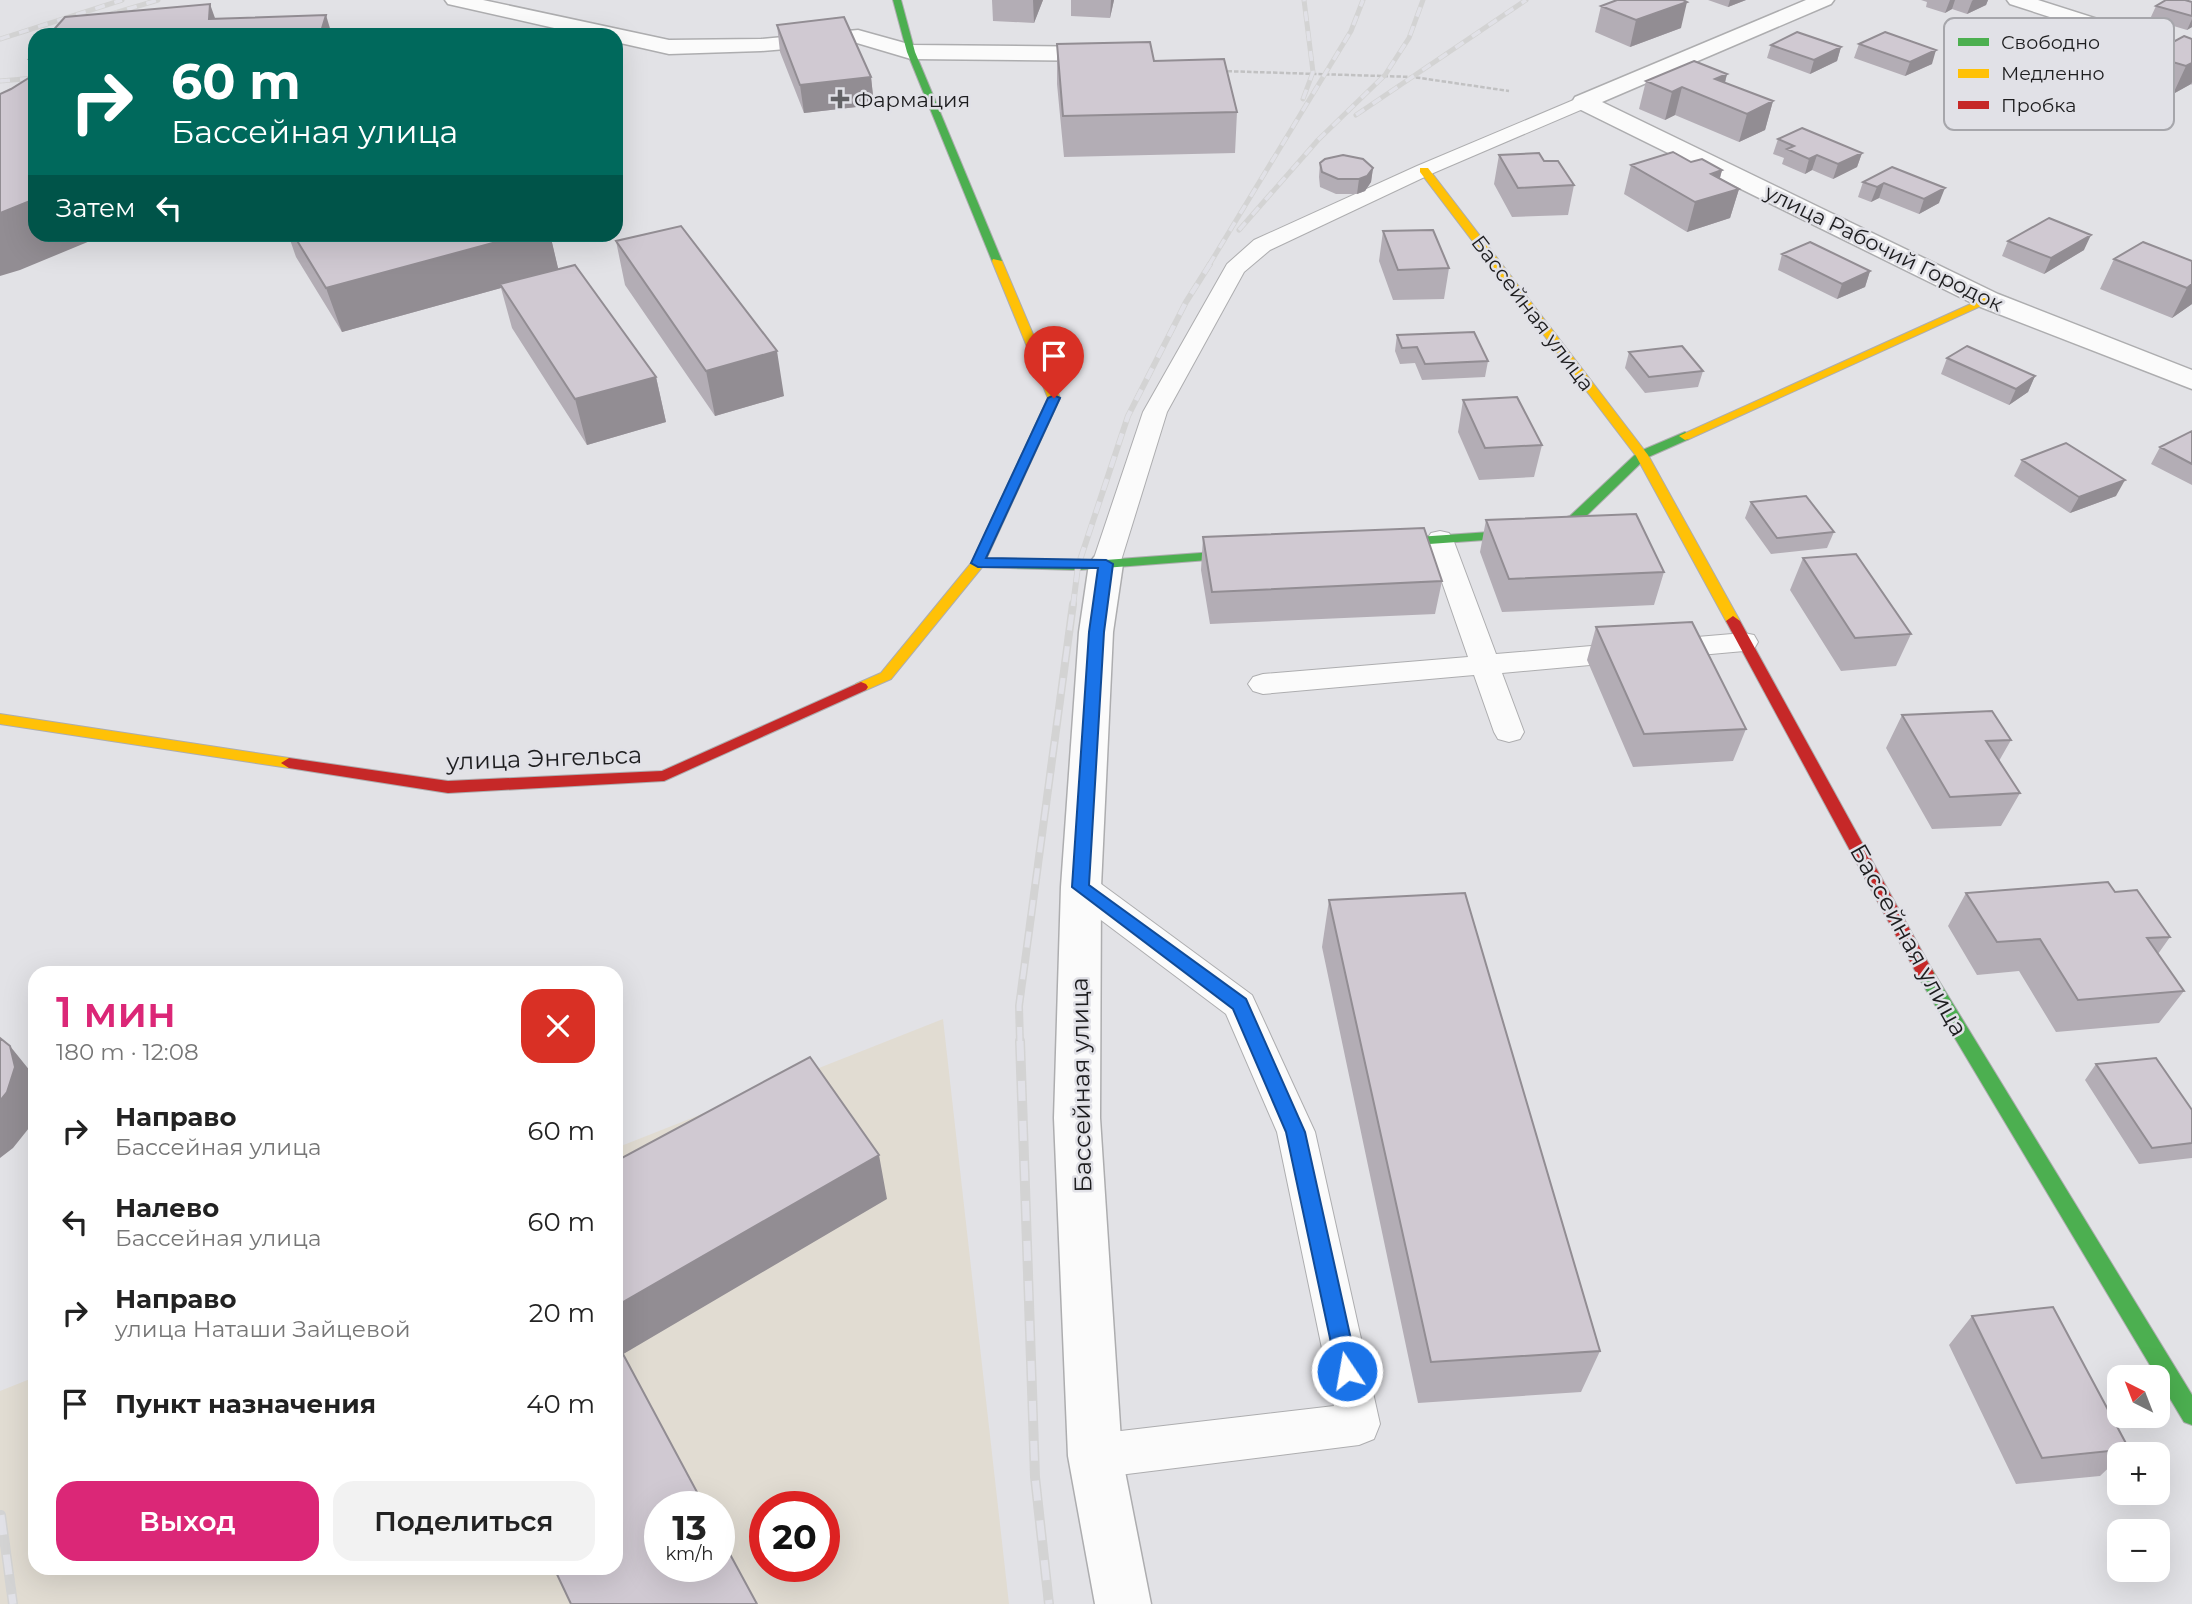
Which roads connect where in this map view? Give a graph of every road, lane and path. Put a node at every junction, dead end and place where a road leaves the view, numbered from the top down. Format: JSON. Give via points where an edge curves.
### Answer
{"nodes":[{"id":1,"x":456,"y":0,"type":"edge"},
{"id":2,"x":897,"y":0,"type":"edge"},
{"id":3,"x":1824,"y":0,"type":"edge"},
{"id":4,"x":2017,"y":0,"type":"edge"},
{"id":5,"x":2074,"y":18,"type":"edge"},
{"id":6,"x":583,"y":28,"type":"edge"},
{"id":7,"x":623,"y":37,"type":"edge"},
{"id":8,"x":2174,"y":49,"type":"edge"},
{"id":9,"x":911,"y":52,"type":"junction"},
{"id":10,"x":1130,"y":54,"type":"edge"},
{"id":11,"x":2192,"y":55,"type":"edge"},
{"id":12,"x":1220,"y":71,"type":"edge"},
{"id":13,"x":1583,"y":102,"type":"junction"},
{"id":14,"x":1424,"y":170,"type":"junction"},
{"id":15,"x":1988,"y":300,"type":"junction"},
{"id":16,"x":2192,"y":380,"type":"edge"},
{"id":17,"x":1642,"y":456,"type":"junction"},
{"id":18,"x":1440,"y":539,"type":"junction"},
{"id":19,"x":1356,"y":545,"type":"edge"},
{"id":20,"x":1273,"y":552,"type":"edge"},
{"id":21,"x":978,"y":563,"type":"junction"},
{"id":22,"x":1106,"y":564,"type":"junction"},
{"id":23,"x":1744,"y":642,"type":"junction"},
{"id":24,"x":1485,"y":665,"type":"junction"},
{"id":25,"x":1264,"y":684,"type":"dead end"},
{"id":26,"x":0,"y":719,"type":"edge"},
{"id":27,"x":1509,"y":732,"type":"dead end"},
{"id":28,"x":1081,"y":887,"type":"junction"},
{"id":29,"x":2192,"y":1415,"type":"edge"},
{"id":30,"x":1096,"y":1457,"type":"junction"},
{"id":31,"x":1123,"y":1604,"type":"edge"}],
"edges":[{"from":1,"to":6,"type":"street"},
{"from":2,"to":9,"type":"street","name":"улица Энгельса"},
{"from":3,"to":13,"type":"street"},
{"from":4,"to":5,"type":"street"},
{"from":7,"to":9,"type":"street","via":[[669,47],[858,36]]},
{"from":8,"to":11,"type":"street"},
{"from":9,"to":10,"type":"street"},
{"from":9,"to":21,"type":"street","name":"улица Энгельса","via":[[1054,398]]},
{"from":12,"to":13,"type":"path","via":[[1413,77]]},
{"from":13,"to":14,"type":"lane"},
{"from":13,"to":15,"type":"street","name":"улица Рабочий Городок"},
{"from":14,"to":17,"type":"street","name":"Бассейная улица"},
{"from":14,"to":22,"type":"lane","via":[[1262,245],[1235,269],[1155,412]]},
{"from":15,"to":16,"type":"street","name":"улица Рабочий Городок"},
{"from":15,"to":17,"type":"street"},
{"from":17,"to":18,"type":"street","via":[[1576,519],[1536,533]]},
{"from":17,"to":23,"type":"street","name":"Бассейная улица"},
{"from":18,"to":19,"type":"street"},
{"from":18,"to":24,"type":"lane"},
{"from":20,"to":22,"type":"street"},
{"from":21,"to":22,"type":"street"},
{"from":21,"to":26,"type":"street","name":"улица Энгельса","via":[[886,676],[664,776],[448,787]]},
{"from":22,"to":28,"type":"street","name":"Бассейная улица","via":[[1096,632]]},
{"from":23,"to":24,"type":"lane"},
{"from":23,"to":29,"type":"street","name":"Бассейная улица","via":[[1937,994]]},
{"from":24,"to":25,"type":"lane"},
{"from":24,"to":27,"type":"lane"},
{"from":28,"to":30,"type":"street","name":"Бассейная улица","via":[[1077,1118]]},
{"from":28,"to":30,"type":"lane","via":[[1240,1004],[1296,1132],[1359,1424]]},
{"from":30,"to":31,"type":"street","name":"Бассейная улица"}]}
